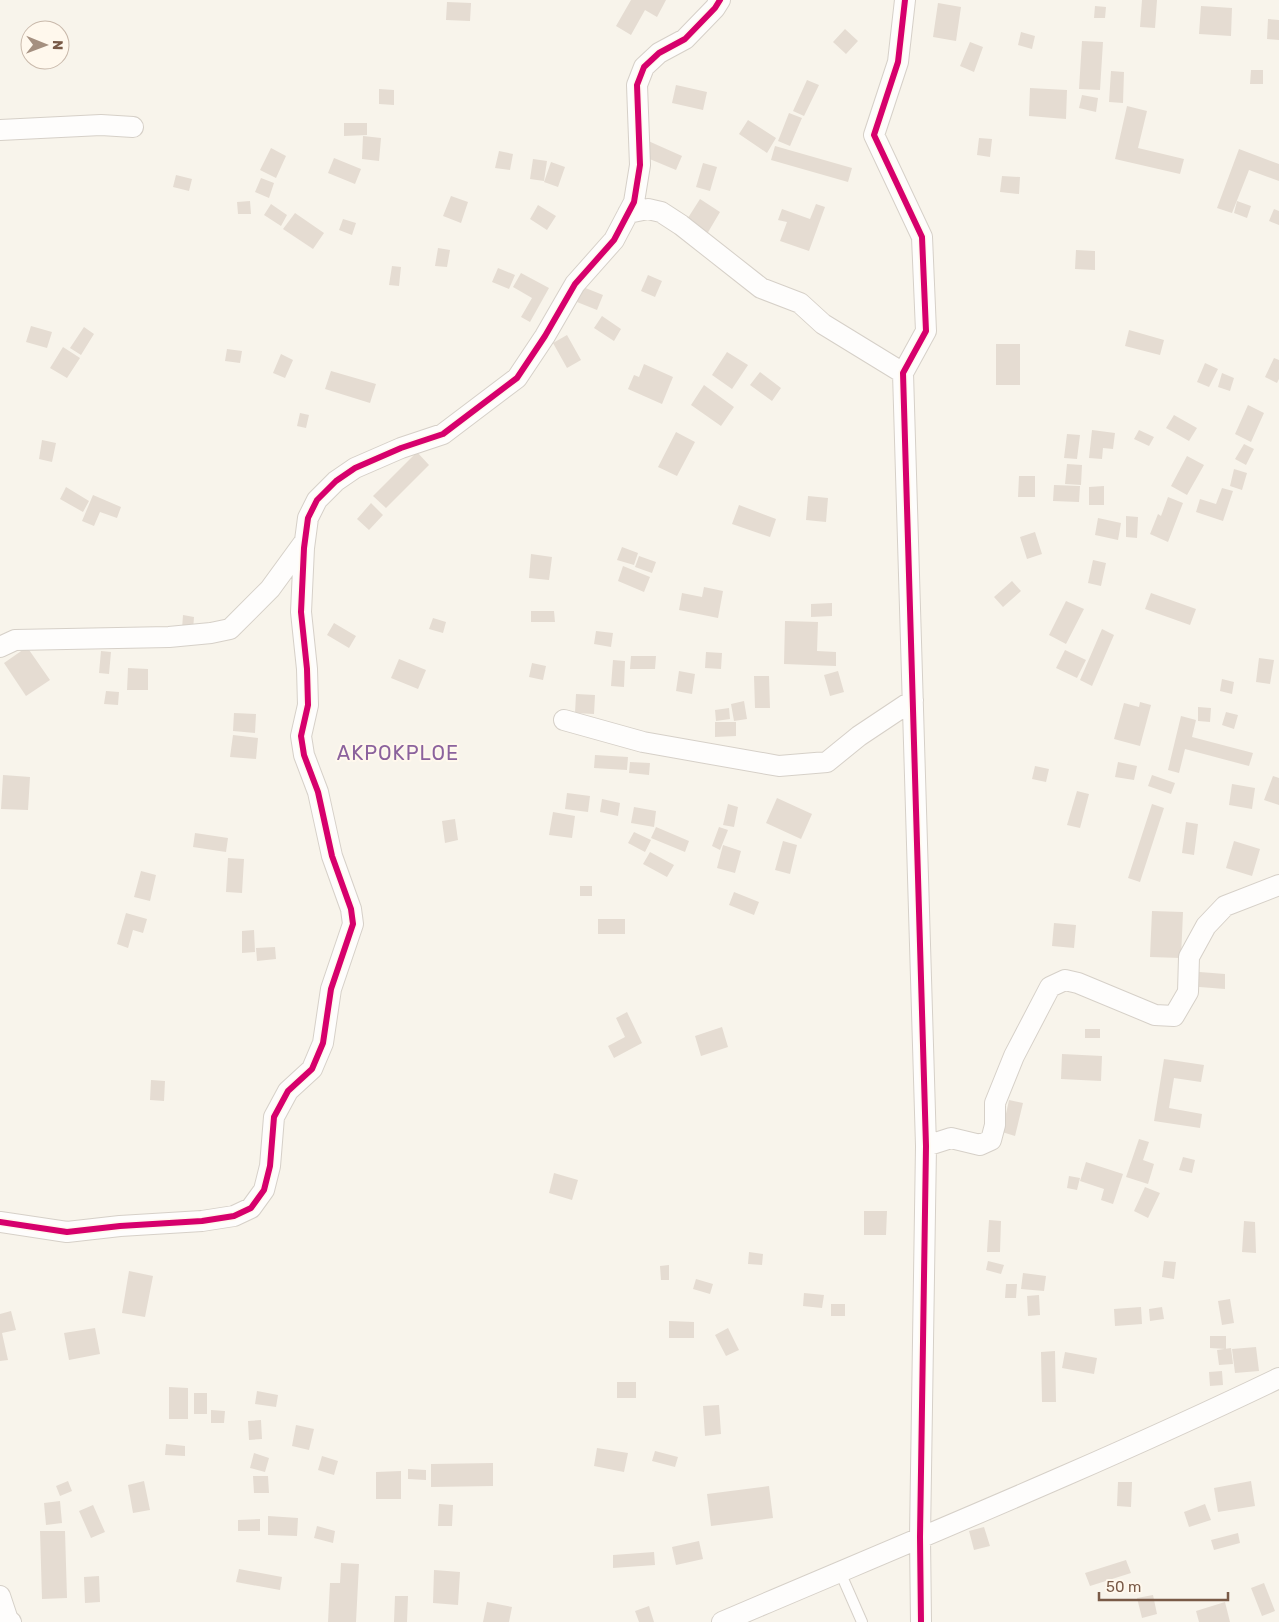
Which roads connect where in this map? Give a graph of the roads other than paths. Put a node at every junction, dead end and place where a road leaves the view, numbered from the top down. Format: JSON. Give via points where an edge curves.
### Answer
{"nodes":[{"id":1,"x":720,"y":0,"type":"edge"},
{"id":2,"x":905,"y":0,"type":"edge"},
{"id":3,"x":133,"y":127,"type":"dead end"},
{"id":4,"x":0,"y":130,"type":"edge"},
{"id":5,"x":628,"y":213,"type":"junction"},
{"id":6,"x":903,"y":373,"type":"junction"},
{"id":7,"x":305,"y":541,"type":"junction"},
{"id":8,"x":0,"y":647,"type":"edge"},
{"id":9,"x":913,"y":700,"type":"junction"},
{"id":10,"x":564,"y":720,"type":"dead end"},
{"id":11,"x":1279,"y":885,"type":"edge"},
{"id":12,"x":926,"y":1146,"type":"junction"},
{"id":13,"x":0,"y":1222,"type":"edge"},
{"id":14,"x":1279,"y":1378,"type":"edge"},
{"id":15,"x":920,"y":1537,"type":"junction"},
{"id":16,"x":840,"y":1572,"type":"junction"},
{"id":17,"x":0,"y":1596,"type":"edge"},
{"id":18,"x":11,"y":1622,"type":"edge"},
{"id":19,"x":722,"y":1622,"type":"edge"},
{"id":20,"x":862,"y":1622,"type":"edge"},
{"id":21,"x":921,"y":1622,"type":"edge"}],
"edges":[{"from":1,"to":5,"type":"street","via":[[685,38],[659,53],[644,67],[637,85],[640,165],[634,202]]},
{"from":2,"to":6,"type":"street","via":[[898,62],[874,135],[922,237],[926,331]]},
{"from":3,"to":4,"type":"street","via":[[101,125]]},
{"from":5,"to":6,"type":"street","via":[[648,209],[661,212],[761,288],[800,303],[823,324]]},
{"from":5,"to":7,"type":"street","via":[[614,240],[575,284],[518,378],[443,434],[354,468],[336,481],[318,500],[308,518]]},
{"from":6,"to":9,"type":"street"},
{"from":7,"to":8,"type":"street","via":[[270,589],[230,629],[169,637],[15,640]]},
{"from":7,"to":13,"type":"street","via":[[301,612],[308,705],[301,736],[353,924],[331,989],[323,1043],[312,1069],[288,1091],[274,1117],[270,1166],[264,1190],[251,1208],[234,1216],[202,1221],[67,1232]]},
{"from":9,"to":10,"type":"street","via":[[827,762],[779,766],[643,742]]},
{"from":9,"to":12,"type":"street"},
{"from":11,"to":12,"type":"street","via":[[1225,906],[1206,926],[1190,957],[1188,992],[1174,1016],[1155,1015],[1078,983],[1065,980],[1050,987],[1014,1056],[995,1103],[991,1140],[980,1145],[951,1138]]},
{"from":12,"to":15,"type":"street"},
{"from":14,"to":15,"type":"street","via":[[1163,1433]]},
{"from":15,"to":16,"type":"street"},
{"from":15,"to":21,"type":"street"},
{"from":16,"to":19,"type":"street"},
{"from":16,"to":20,"type":"lane"},
{"from":17,"to":18,"type":"street"}]}
